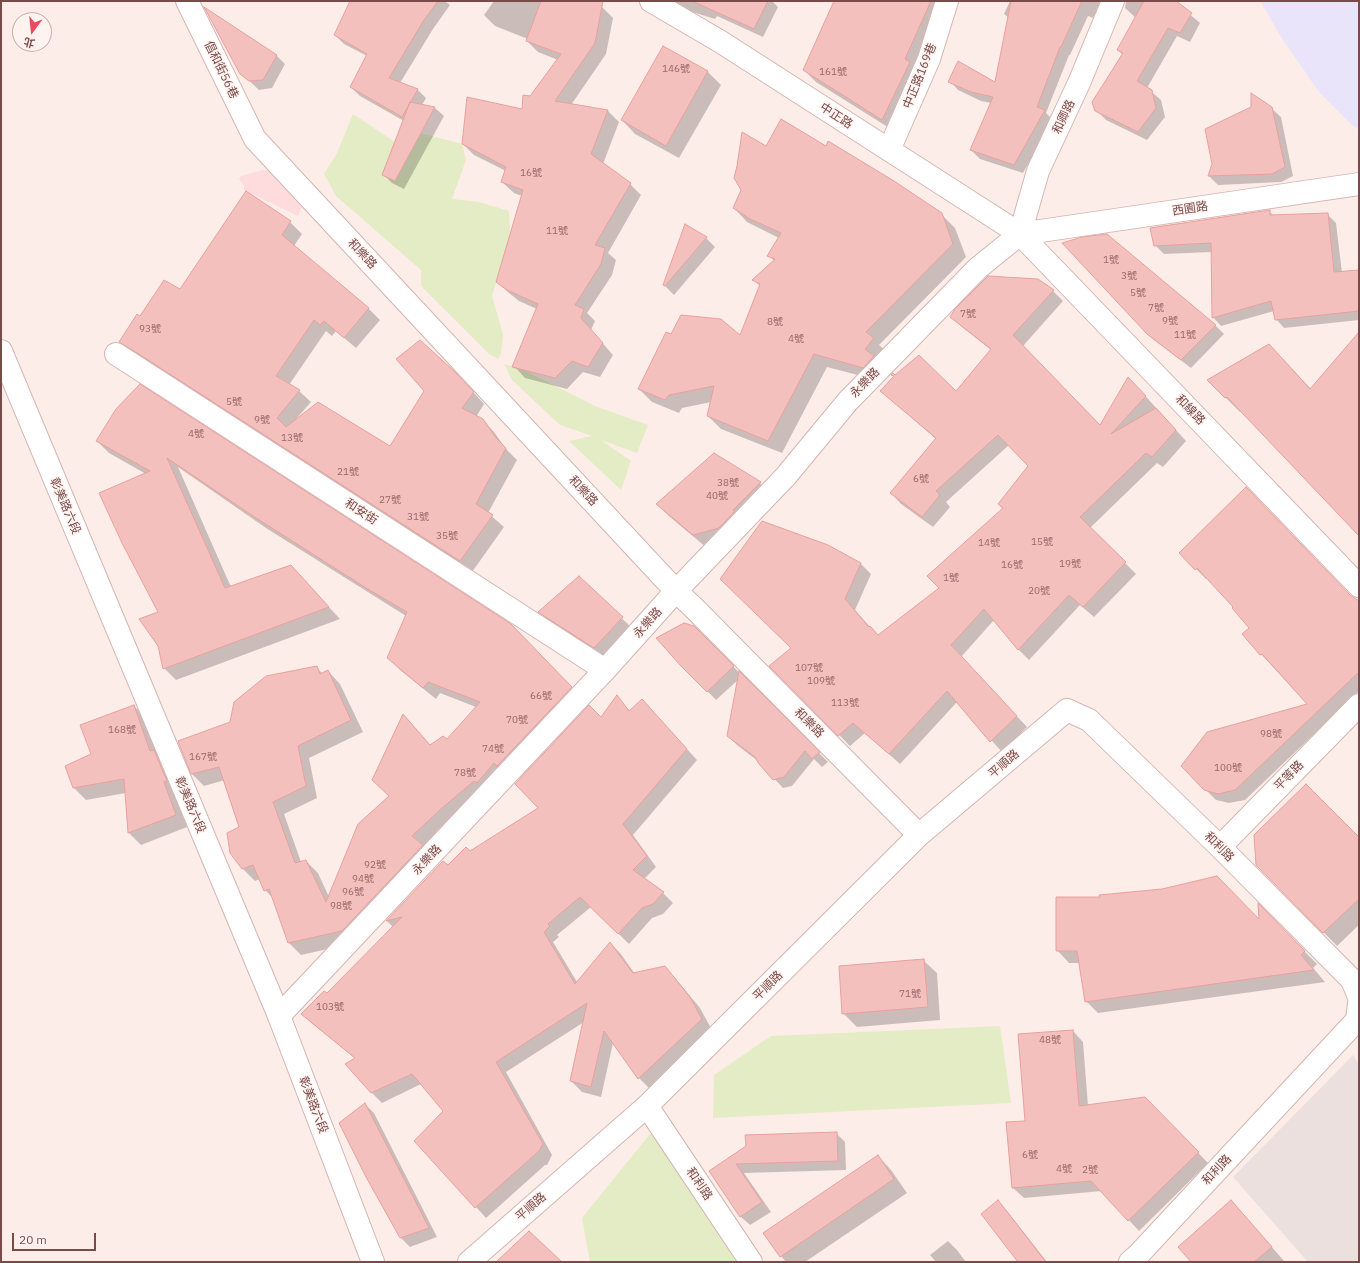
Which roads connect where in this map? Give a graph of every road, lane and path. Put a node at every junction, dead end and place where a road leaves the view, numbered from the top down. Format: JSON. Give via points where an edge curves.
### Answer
{"nodes":[{"id":1,"x":187,"y":1,"type":"edge"},
{"id":2,"x":650,"y":1,"type":"edge"},
{"id":3,"x":947,"y":1,"type":"edge"},
{"id":4,"x":1113,"y":1,"type":"edge"},
{"id":5,"x":255,"y":139,"type":"joint"},
{"id":6,"x":889,"y":150,"type":"junction"},
{"id":7,"x":1359,"y":184,"type":"edge"},
{"id":8,"x":1020,"y":234,"type":"junction"},
{"id":9,"x":1,"y":351,"type":"edge"},
{"id":10,"x":116,"y":354,"type":"dead end"},
{"id":11,"x":1359,"y":586,"type":"edge"},
{"id":12,"x":676,"y":591,"type":"junction"},
{"id":13,"x":605,"y":670,"type":"junction"},
{"id":14,"x":1359,"y":705,"type":"edge"},
{"id":15,"x":1066,"y":710,"type":"joint"},
{"id":16,"x":919,"y":835,"type":"junction"},
{"id":17,"x":1220,"y":847,"type":"junction"},
{"id":18,"x":1359,"y":997,"type":"edge"},
{"id":19,"x":1359,"y":1003,"type":"edge"},
{"id":20,"x":279,"y":1016,"type":"junction"},
{"id":21,"x":647,"y":1106,"type":"junction"},
{"id":22,"x":373,"y":1262,"type":"edge"},
{"id":23,"x":469,"y":1262,"type":"edge"},
{"id":24,"x":751,"y":1262,"type":"edge"},
{"id":25,"x":1130,"y":1262,"type":"edge"}],
"edges":[{"from":1,"to":5,"type":"street","name":"倡和街56巷"},
{"from":2,"to":6,"type":"street","name":"中正路","via":[[721,42]]},
{"from":3,"to":6,"type":"street","name":"中正路169巷","via":[[929,59]]},
{"from":4,"to":8,"type":"street","name":"和卿路","via":[[1079,84],[1038,171]]},
{"from":5,"to":12,"type":"street","name":"和樂路"},
{"from":6,"to":8,"type":"street","name":"中正路"},
{"from":7,"to":8,"type":"street","name":"西園路"},
{"from":8,"to":11,"type":"street","name":"和線路"},
{"from":8,"to":12,"type":"street","name":"永樂路","via":[[978,268],[853,395],[786,476]]},
{"from":9,"to":20,"type":"street","name":"彰美路六段"},
{"from":10,"to":13,"type":"street","name":"和安街"},
{"from":12,"to":13,"type":"street","name":"永樂路"},
{"from":12,"to":16,"type":"street","name":"和樂路"},
{"from":13,"to":20,"type":"street","name":"永樂路"},
{"from":14,"to":17,"type":"street","name":"平等路"},
{"from":15,"to":16,"type":"street","name":"平順路"},
{"from":15,"to":17,"type":"street","name":"和利路","via":[[1089,720]]},
{"from":16,"to":21,"type":"street","name":"平順路"},
{"from":17,"to":18,"type":"street","name":"和利路","via":[[1352,980]]},
{"from":19,"to":25,"type":"street","name":"和利路","via":[[1357,1020]]},
{"from":20,"to":22,"type":"street","name":"彰美路六段"},
{"from":21,"to":23,"type":"street","name":"平順路"},
{"from":21,"to":24,"type":"street","name":"和利路"}]}
